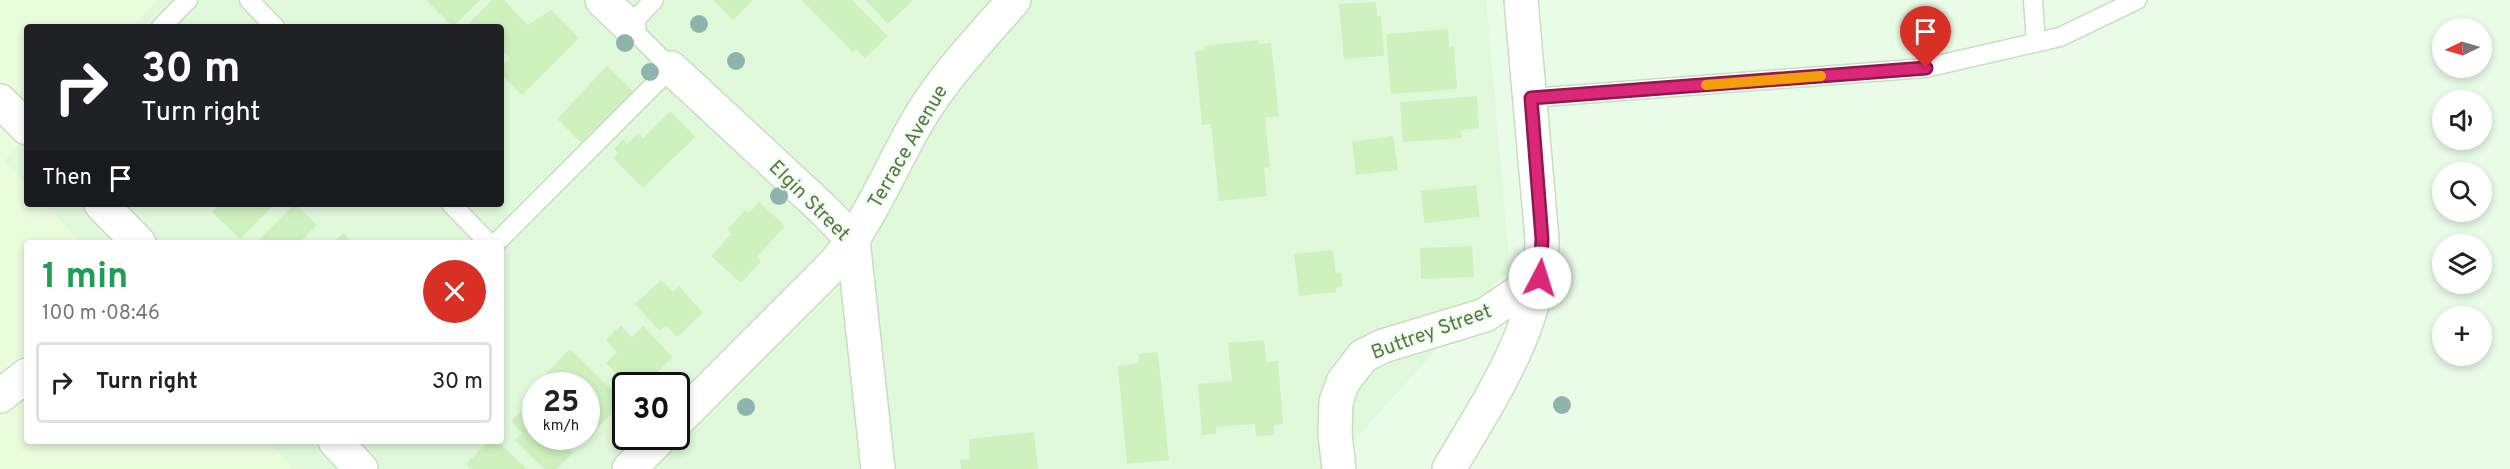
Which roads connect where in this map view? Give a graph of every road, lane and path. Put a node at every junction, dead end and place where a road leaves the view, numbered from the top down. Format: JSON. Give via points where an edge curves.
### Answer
{"nodes":[{"id":1,"x":189,"y":0,"type":"edge"},
{"id":2,"x":249,"y":0,"type":"edge"},
{"id":3,"x":602,"y":0,"type":"edge"},
{"id":4,"x":654,"y":0,"type":"edge"},
{"id":5,"x":1014,"y":0,"type":"edge"},
{"id":6,"x":1521,"y":0,"type":"edge"},
{"id":7,"x":2033,"y":0,"type":"edge"},
{"id":8,"x":2137,"y":0,"type":"edge"},
{"id":9,"x":164,"y":24,"type":"edge"},
{"id":10,"x":272,"y":24,"type":"edge"},
{"id":11,"x":629,"y":26,"type":"junction"},
{"id":12,"x":2036,"y":42,"type":"junction"},
{"id":13,"x":671,"y":68,"type":"junction"},
{"id":14,"x":1531,"y":98,"type":"junction"},
{"id":15,"x":0,"y":101,"type":"edge"},
{"id":16,"x":24,"y":125,"type":"edge"},
{"id":17,"x":104,"y":207,"type":"edge"},
{"id":18,"x":454,"y":207,"type":"edge"},
{"id":19,"x":136,"y":240,"type":"edge"},
{"id":20,"x":486,"y":240,"type":"edge"},
{"id":21,"x":498,"y":240,"type":"edge"},
{"id":22,"x":853,"y":240,"type":"junction"},
{"id":23,"x":1540,"y":278,"type":"junction"},
{"id":24,"x":24,"y":377,"type":"edge"},
{"id":25,"x":0,"y":396,"type":"edge"},
{"id":26,"x":690,"y":408,"type":"edge"},
{"id":27,"x":338,"y":444,"type":"edge"},
{"id":28,"x":648,"y":450,"type":"edge"},
{"id":29,"x":361,"y":469,"type":"edge"},
{"id":30,"x":629,"y":469,"type":"edge"},
{"id":31,"x":878,"y":469,"type":"edge"},
{"id":32,"x":1339,"y":469,"type":"edge"},
{"id":33,"x":1449,"y":469,"type":"edge"}],
"edges":[{"from":1,"to":9,"type":"lane"},
{"from":2,"to":10,"type":"lane"},
{"from":3,"to":11,"type":"street","name":"Elgin Street"},
{"from":4,"to":11,"type":"lane"},
{"from":5,"to":22,"type":"street","name":"Terrace Avenue","via":[[939,89]]},
{"from":6,"to":14,"type":"street"},
{"from":7,"to":12,"type":"lane"},
{"from":8,"to":12,"type":"lane","via":[[2060,37]]},
{"from":11,"to":13,"type":"lane","name":"Elgin Street"},
{"from":12,"to":14,"type":"lane","via":[[1926,68]]},
{"from":13,"to":21,"type":"lane"},
{"from":13,"to":22,"type":"street","name":"Elgin Street"},
{"from":14,"to":23,"type":"street","via":[[1542,239]]},
{"from":15,"to":16,"type":"street"},
{"from":17,"to":19,"type":"street"},
{"from":18,"to":20,"type":"lane"},
{"from":22,"to":26,"type":"street","name":"Terrace Avenue","via":[[808,292]]},
{"from":22,"to":31,"type":"street","name":"Elgin Street"},
{"from":23,"to":32,"type":"street","name":"Buttrey Street","via":[[1485,315],[1362,356],[1343,382],[1336,402]]},
{"from":23,"to":33,"type":"street","via":[[1506,371]]},
{"from":24,"to":25,"type":"street"},
{"from":27,"to":29,"type":"street"},
{"from":28,"to":30,"type":"street"}]}
